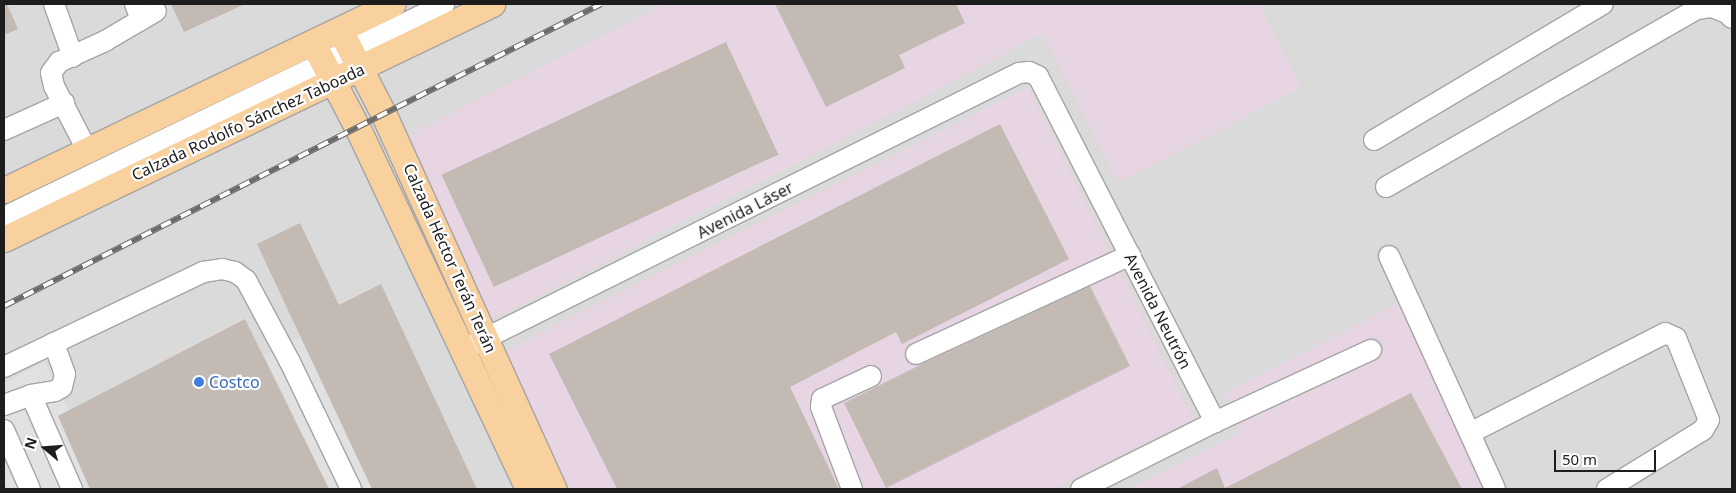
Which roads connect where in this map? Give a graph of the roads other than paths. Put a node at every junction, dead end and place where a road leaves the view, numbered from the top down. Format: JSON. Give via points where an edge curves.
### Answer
{"nodes":[{"id":1,"x":54,"y":4,"type":"edge"},
{"id":2,"x":393,"y":4,"type":"edge"},
{"id":3,"x":444,"y":4,"type":"edge"},
{"id":4,"x":492,"y":4,"type":"edge"},
{"id":5,"x":1603,"y":4,"type":"edge"},
{"id":6,"x":144,"y":12,"type":"edge"},
{"id":7,"x":1728,"y":12,"type":"edge"},
{"id":8,"x":350,"y":50,"type":"junction"},
{"id":9,"x":73,"y":57,"type":"junction"},
{"id":10,"x":323,"y":63,"type":"junction"},
{"id":11,"x":1029,"y":72,"type":"joint"},
{"id":12,"x":64,"y":103,"type":"junction"},
{"id":13,"x":4,"y":130,"type":"edge"},
{"id":14,"x":1374,"y":140,"type":"dead end"},
{"id":15,"x":87,"y":150,"type":"junction"},
{"id":16,"x":1386,"y":187,"type":"dead end"},
{"id":17,"x":4,"y":190,"type":"edge"},
{"id":18,"x":4,"y":217,"type":"edge"},
{"id":19,"x":4,"y":239,"type":"edge"},
{"id":20,"x":1130,"y":255,"type":"junction"},
{"id":21,"x":1389,"y":256,"type":"dead end"},
{"id":22,"x":487,"y":339,"type":"junction"},
{"id":23,"x":54,"y":343,"type":"junction"},
{"id":24,"x":462,"y":350,"type":"junction"},
{"id":25,"x":1371,"y":350,"type":"dead end"},
{"id":26,"x":916,"y":354,"type":"dead end"},
{"id":27,"x":4,"y":367,"type":"edge"},
{"id":28,"x":870,"y":376,"type":"dead end"},
{"id":29,"x":31,"y":395,"type":"junction"},
{"id":30,"x":4,"y":406,"type":"edge"},
{"id":31,"x":1215,"y":422,"type":"junction"},
{"id":32,"x":4,"y":430,"type":"edge"},
{"id":33,"x":1470,"y":434,"type":"junction"},
{"id":34,"x":30,"y":489,"type":"edge"},
{"id":35,"x":72,"y":489,"type":"edge"},
{"id":36,"x":351,"y":489,"type":"edge"},
{"id":37,"x":528,"y":489,"type":"edge"},
{"id":38,"x":554,"y":489,"type":"edge"},
{"id":39,"x":852,"y":489,"type":"edge"},
{"id":40,"x":1081,"y":489,"type":"edge"},
{"id":41,"x":1495,"y":489,"type":"edge"},
{"id":42,"x":1607,"y":489,"type":"edge"}],
"edges":[{"from":1,"to":9,"type":"lane"},
{"from":2,"to":8,"type":"main road","name":"Calzada Rodolfo Sánchez Taboada"},
{"from":3,"to":8,"type":"lane"},
{"from":4,"to":8,"type":"main road","name":"Calzada Rodolfo Sánchez Taboada"},
{"from":5,"to":14,"type":"lane"},
{"from":6,"to":9,"type":"lane"},
{"from":7,"to":16,"type":"lane","via":[[1712,7],[1698,9]]},
{"from":8,"to":10,"type":"main road","name":"Calzada Rodolfo Sánchez Taboada"},
{"from":8,"to":10,"type":"main road","name":"Calzada Rodolfo Sánchez Taboada"},
{"from":8,"to":22,"type":"main road","name":"Calzada Héctor Terán Terán","via":[[384,115]]},
{"from":9,"to":12,"type":"lane","via":[[59,62],[51,74]]},
{"from":10,"to":15,"type":"main road","name":"Calzada Rodolfo Sánchez Taboada"},
{"from":10,"to":18,"type":"lane"},
{"from":10,"to":19,"type":"main road","name":"Calzada Rodolfo Sánchez Taboada"},
{"from":10,"to":24,"type":"main road","name":"Calzada Héctor Terán Terán","via":[[357,127]]},
{"from":11,"to":20,"type":"lane","name":"Avenida Neutrón","via":[[1038,76]]},
{"from":11,"to":22,"type":"lane","name":"Avenida Láser","via":[[1010,77]]},
{"from":12,"to":13,"type":"lane"},
{"from":12,"to":15,"type":"lane"},
{"from":15,"to":17,"type":"main road","name":"Calzada Rodolfo Sánchez Taboada"},
{"from":20,"to":26,"type":"lane"},
{"from":20,"to":31,"type":"lane","name":"Avenida Neutrón"},
{"from":21,"to":33,"type":"lane"},
{"from":22,"to":24,"type":"lane","name":"Avenida Láser"},
{"from":22,"to":38,"type":"main road","name":"Calzada Héctor Terán Terán"},
{"from":23,"to":27,"type":"lane"},
{"from":23,"to":29,"type":"lane","via":[[64,374],[62,386],[55,391]]},
{"from":23,"to":36,"type":"lane","via":[[203,272],[222,269],[235,272],[246,280],[286,354]]},
{"from":24,"to":37,"type":"main road","name":"Calzada Héctor Terán Terán"},
{"from":25,"to":31,"type":"lane"},
{"from":28,"to":39,"type":"lane","via":[[822,399],[821,407]]},
{"from":29,"to":30,"type":"lane"},
{"from":29,"to":35,"type":"lane"},
{"from":31,"to":40,"type":"lane"},
{"from":32,"to":34,"type":"lane"},
{"from":33,"to":41,"type":"lane"},
{"from":33,"to":42,"type":"lane","via":[[1665,333],[1676,338],[1709,420],[1703,430]]}]}
